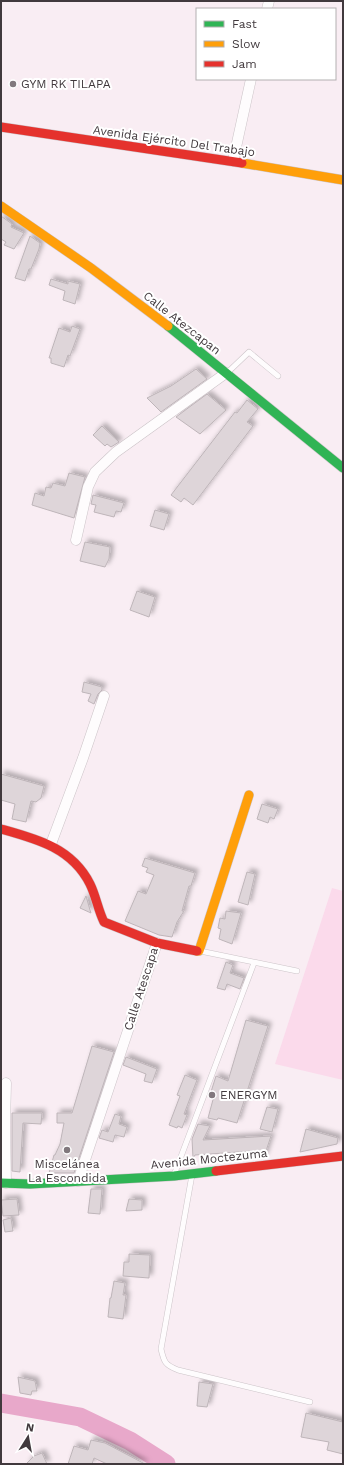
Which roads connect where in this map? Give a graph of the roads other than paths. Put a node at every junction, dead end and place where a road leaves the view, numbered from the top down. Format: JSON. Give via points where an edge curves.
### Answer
{"nodes":[{"id":1,"x":251,"y":80,"type":"edge"},
{"id":2,"x":1,"y":127,"type":"edge"},
{"id":3,"x":233,"y":161,"type":"junction"},
{"id":4,"x":343,"y":180,"type":"edge"},
{"id":5,"x":1,"y":206,"type":"edge"},
{"id":6,"x":226,"y":373,"type":"junction"},
{"id":7,"x":278,"y":376,"type":"dead end"},
{"id":8,"x":343,"y":468,"type":"edge"},
{"id":9,"x":76,"y":540,"type":"dead end"},
{"id":10,"x":104,"y":696,"type":"dead end"},
{"id":11,"x":249,"y":796,"type":"dead end"},
{"id":12,"x":1,"y":829,"type":"edge"},
{"id":13,"x":50,"y":844,"type":"junction"},
{"id":14,"x":158,"y":943,"type":"junction"},
{"id":15,"x":199,"y":951,"type":"junction"},
{"id":16,"x":254,"y":963,"type":"junction"},
{"id":17,"x":297,"y":971,"type":"dead end"},
{"id":18,"x":6,"y":1083,"type":"dead end"},
{"id":19,"x":343,"y":1156,"type":"edge"},
{"id":20,"x":192,"y":1174,"type":"junction"},
{"id":21,"x":174,"y":1176,"type":"junction"},
{"id":22,"x":78,"y":1181,"type":"junction"},
{"id":23,"x":4,"y":1183,"type":"edge"},
{"id":24,"x":310,"y":1402,"type":"dead end"}],
"edges":[{"from":1,"to":3,"type":"street"},
{"from":2,"to":3,"type":"street","name":"Avenida Ejército Del Trabajo"},
{"from":3,"to":4,"type":"street","name":"Avenida Ejército Del Trabajo"},
{"from":5,"to":6,"type":"street","name":"Calle Atezcapan","via":[[91,268]]},
{"from":6,"to":7,"type":"lane","via":[[249,352]]},
{"from":6,"to":8,"type":"street","name":"Calle Atezcapan"},
{"from":6,"to":9,"type":"street","via":[[116,452],[95,472],[88,487]]},
{"from":10,"to":13,"type":"street","via":[[86,752]]},
{"from":11,"to":15,"type":"street"},
{"from":12,"to":13,"type":"street","name":"Calle Atescapa"},
{"from":13,"to":14,"type":"street","name":"Calle Atescapa","via":[[70,857],[83,870],[104,922]]},
{"from":14,"to":15,"type":"street"},
{"from":14,"to":22,"type":"street","name":"Calle Atescapa"},
{"from":15,"to":16,"type":"lane"},
{"from":16,"to":17,"type":"lane"},
{"from":16,"to":21,"type":"lane"},
{"from":18,"to":23,"type":"street"},
{"from":19,"to":20,"type":"street","name":"Avenida Moctezuma"},
{"from":20,"to":21,"type":"street","name":"Avenida Moctezuma"},
{"from":20,"to":24,"type":"lane","via":[[161,1349],[163,1360],[168,1366],[178,1370]]},
{"from":21,"to":22,"type":"street","name":"Avenida Moctezuma"},
{"from":22,"to":23,"type":"street","name":"Avenida Moctezuma"}]}
